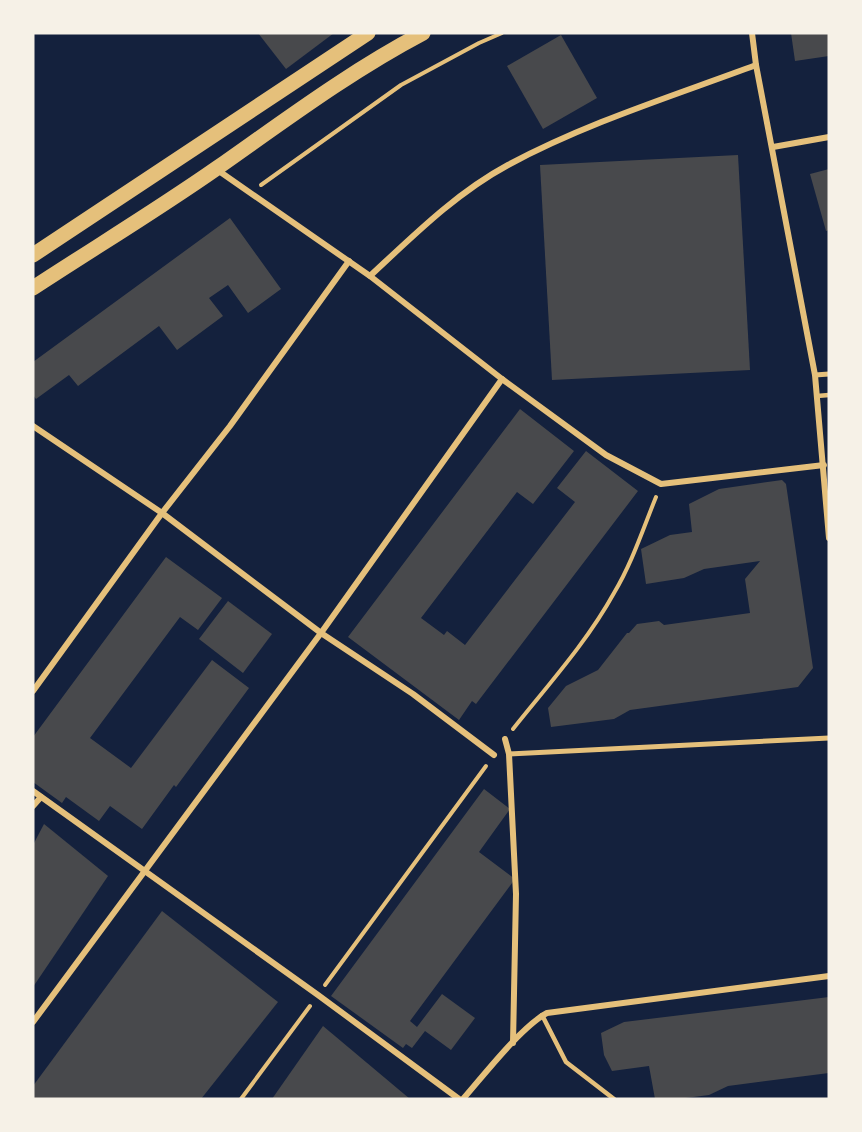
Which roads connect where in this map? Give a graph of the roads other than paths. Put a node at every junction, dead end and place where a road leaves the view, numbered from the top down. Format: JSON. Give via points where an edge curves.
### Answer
{"nodes":[{"id":1,"x":368,"y":33,"type":"edge"},
{"id":2,"x":423,"y":33,"type":"edge"},
{"id":3,"x":752,"y":33,"type":"edge"},
{"id":4,"x":756,"y":65,"type":"junction"},
{"id":5,"x":829,"y":137,"type":"edge"},
{"id":6,"x":773,"y":147,"type":"junction"},
{"id":7,"x":216,"y":169,"type":"junction"},
{"id":8,"x":33,"y":255,"type":"edge"},
{"id":9,"x":349,"y":261,"type":"junction"},
{"id":10,"x":370,"y":276,"type":"junction"},
{"id":11,"x":33,"y":288,"type":"edge"},
{"id":12,"x":829,"y":374,"type":"edge"},
{"id":13,"x":814,"y":375,"type":"junction"},
{"id":14,"x":502,"y":379,"type":"junction"},
{"id":15,"x":829,"y":395,"type":"edge"},
{"id":16,"x":818,"y":396,"type":"junction"},
{"id":17,"x":33,"y":426,"type":"edge"},
{"id":18,"x":824,"y":465,"type":"junction"},
{"id":19,"x":162,"y":513,"type":"junction"},
{"id":20,"x":829,"y":538,"type":"edge"},
{"id":21,"x":321,"y":633,"type":"junction"},
{"id":22,"x":33,"y":691,"type":"edge"},
{"id":23,"x":829,"y":738,"type":"edge"},
{"id":24,"x":505,"y":739,"type":"road end"},
{"id":25,"x":509,"y":754,"type":"junction"},
{"id":26,"x":494,"y":755,"type":"road end"},
{"id":27,"x":33,"y":791,"type":"edge"},
{"id":28,"x":41,"y":797,"type":"junction"},
{"id":29,"x":33,"y":806,"type":"edge"},
{"id":30,"x":145,"y":870,"type":"junction"},
{"id":31,"x":829,"y":976,"type":"edge"},
{"id":32,"x":542,"y":1015,"type":"junction"},
{"id":33,"x":33,"y":1022,"type":"edge"},
{"id":34,"x":513,"y":1043,"type":"junction"},
{"id":35,"x":459,"y":1099,"type":"edge"},
{"id":36,"x":463,"y":1099,"type":"edge"},
{"id":37,"x":614,"y":1099,"type":"edge"}],
"edges":[{"from":1,"to":8,"type":"main road"},
{"from":2,"to":7,"type":"main road","via":[[318,96]]},
{"from":3,"to":4,"type":"street"},
{"from":4,"to":6,"type":"street"},
{"from":4,"to":10,"type":"street","via":[[584,129],[507,166],[458,197]]},
{"from":5,"to":6,"type":"street"},
{"from":6,"to":13,"type":"street"},
{"from":7,"to":9,"type":"street"},
{"from":7,"to":11,"type":"main road"},
{"from":9,"to":10,"type":"street"},
{"from":9,"to":19,"type":"street"},
{"from":10,"to":14,"type":"street"},
{"from":12,"to":13,"type":"street"},
{"from":13,"to":16,"type":"street"},
{"from":14,"to":18,"type":"street","via":[[606,455],[661,484]]},
{"from":14,"to":21,"type":"street"},
{"from":15,"to":16,"type":"lane"},
{"from":16,"to":18,"type":"street"},
{"from":17,"to":19,"type":"street"},
{"from":18,"to":20,"type":"street"},
{"from":19,"to":21,"type":"street"},
{"from":19,"to":22,"type":"street"},
{"from":21,"to":26,"type":"street","via":[[414,694]]},
{"from":21,"to":30,"type":"street"},
{"from":23,"to":25,"type":"street"},
{"from":24,"to":25,"type":"street"},
{"from":25,"to":34,"type":"street","via":[[516,894]]},
{"from":27,"to":28,"type":"street"},
{"from":28,"to":29,"type":"street"},
{"from":28,"to":30,"type":"street"},
{"from":30,"to":33,"type":"street"},
{"from":30,"to":35,"type":"street"},
{"from":31,"to":32,"type":"street"},
{"from":32,"to":34,"type":"street"},
{"from":32,"to":37,"type":"lane","via":[[566,1062]]},
{"from":34,"to":36,"type":"street"}]}
